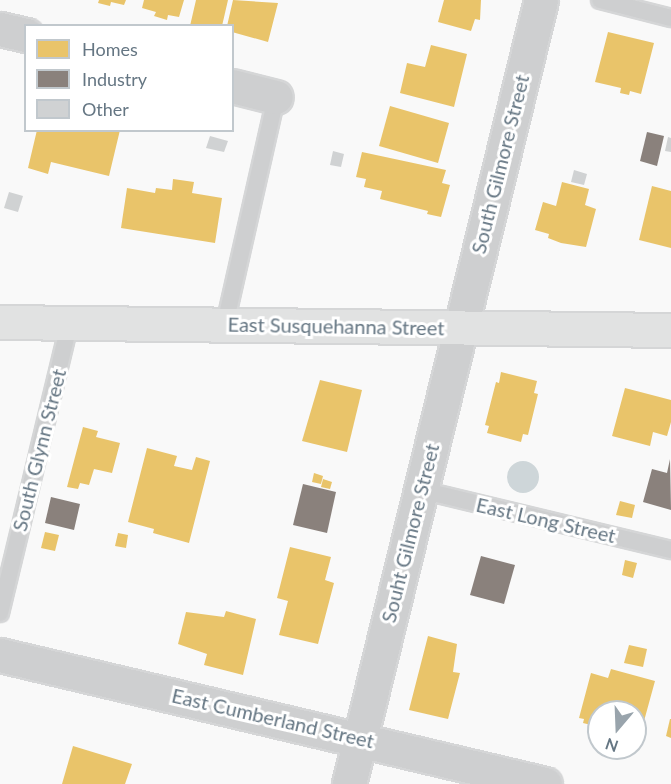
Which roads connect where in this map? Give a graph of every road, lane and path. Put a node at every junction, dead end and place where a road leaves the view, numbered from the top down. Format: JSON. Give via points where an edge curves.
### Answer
{"nodes":[{"id":1,"x":541,"y":0,"type":"edge"},
{"id":2,"x":600,"y":0,"type":"edge"},
{"id":3,"x":671,"y":18,"type":"edge"},
{"id":4,"x":0,"y":29,"type":"edge"},
{"id":5,"x":24,"y":35,"type":"edge"},
{"id":6,"x":234,"y":86,"type":"edge"},
{"id":7,"x":276,"y":97,"type":"joint"},
{"id":8,"x":0,"y":322,"type":"edge"},
{"id":9,"x":70,"y":322,"type":"junction"},
{"id":10,"x":225,"y":324,"type":"junction"},
{"id":11,"x":458,"y":327,"type":"junction"},
{"id":12,"x":671,"y":330,"type":"edge"},
{"id":13,"x":421,"y":490,"type":"junction"},
{"id":14,"x":671,"y":549,"type":"edge"},
{"id":15,"x":0,"y":613,"type":"edge"},
{"id":16,"x":0,"y":655,"type":"edge"},
{"id":17,"x":360,"y":738,"type":"junction"},
{"id":18,"x":349,"y":784,"type":"edge"},
{"id":19,"x":545,"y":784,"type":"edge"}],
"edges":[{"from":1,"to":11,"type":"street","name":"South Gilmore Street"},
{"from":2,"to":3,"type":"lane"},
{"from":4,"to":5,"type":"street"},
{"from":6,"to":7,"type":"street"},
{"from":7,"to":10,"type":"lane"},
{"from":8,"to":9,"type":"main road","name":"East Susquehanna Street"},
{"from":9,"to":10,"type":"main road","name":"East Susquehanna Street"},
{"from":9,"to":15,"type":"lane","name":"South Glynn Street"},
{"from":10,"to":11,"type":"main road","name":"East Susquehanna Street"},
{"from":11,"to":12,"type":"main road","name":"East Susquehanna Street"},
{"from":11,"to":13,"type":"street","name":"Souht Gilmore Street"},
{"from":13,"to":14,"type":"lane","name":"East Long Street"},
{"from":13,"to":17,"type":"street","name":"Souht Gilmore Street"},
{"from":16,"to":17,"type":"street","name":"East Cumberland Street"},
{"from":17,"to":18,"type":"street"},
{"from":17,"to":19,"type":"street","name":"East Cumberland Street"}]}
